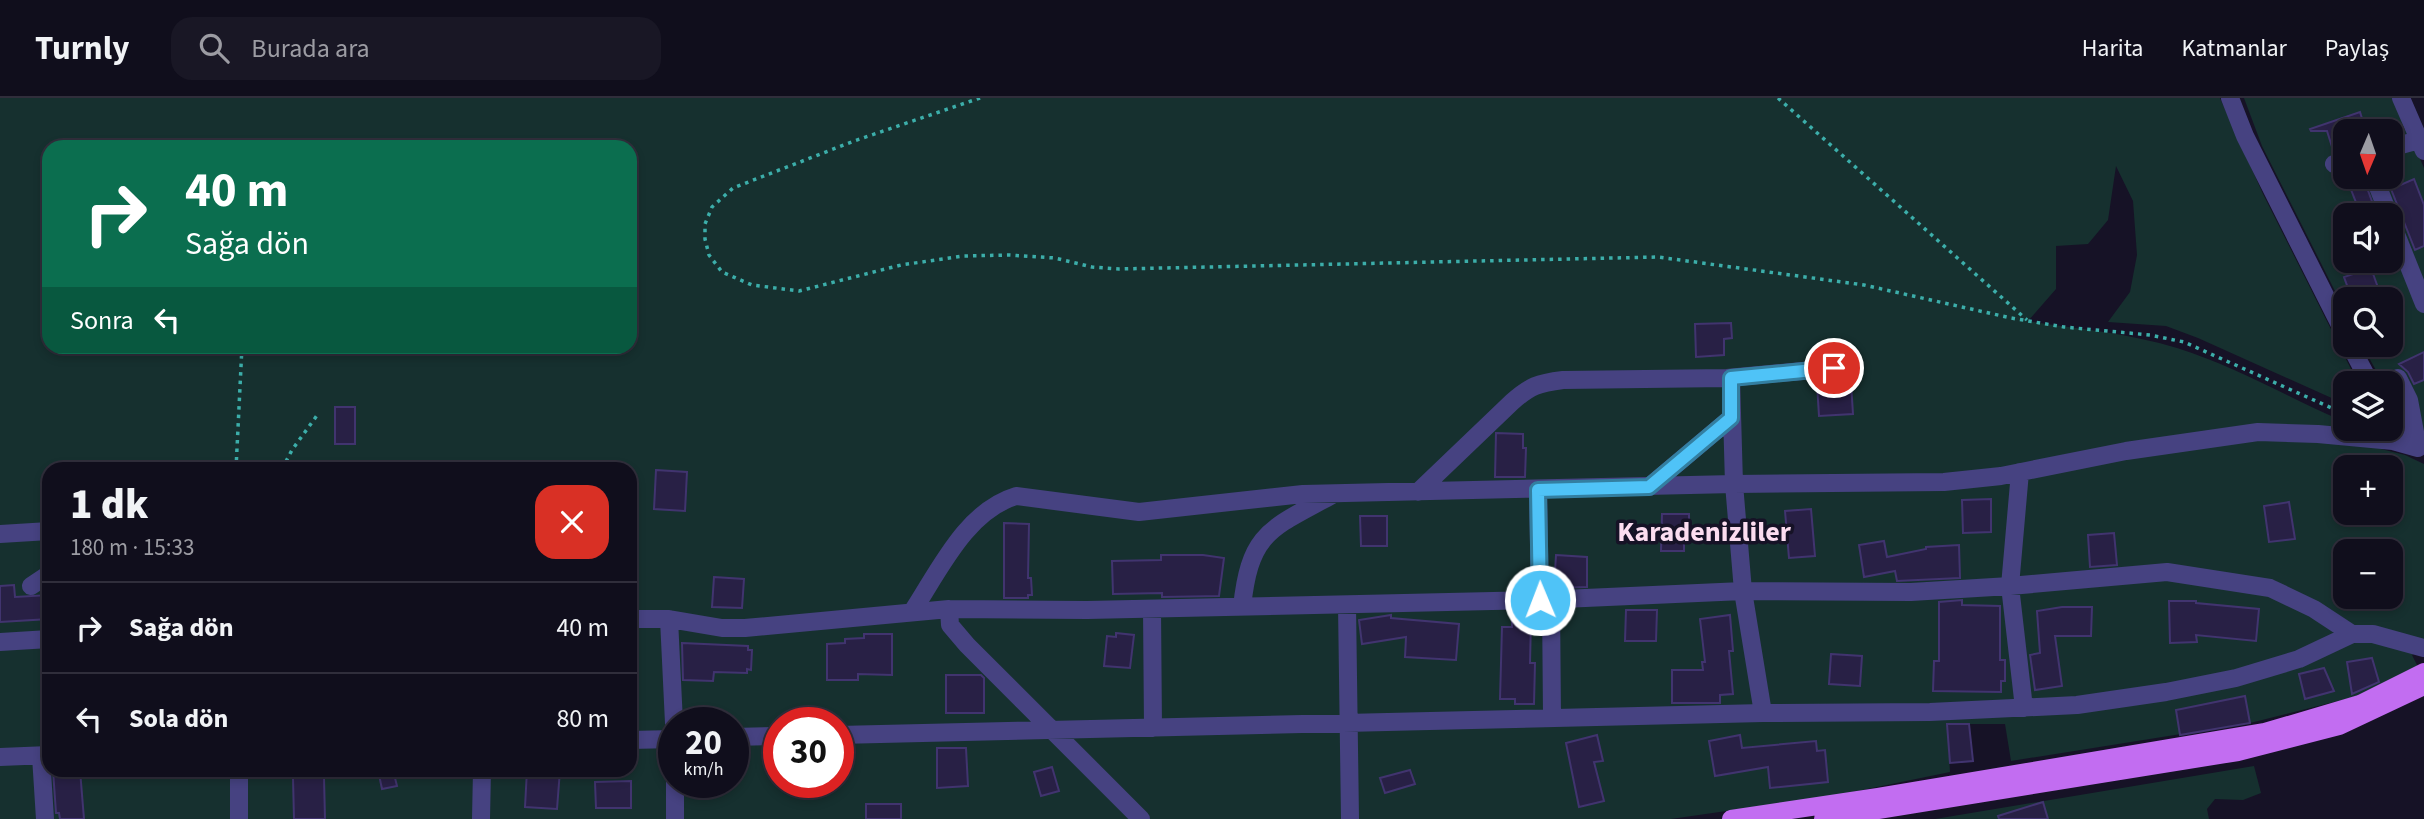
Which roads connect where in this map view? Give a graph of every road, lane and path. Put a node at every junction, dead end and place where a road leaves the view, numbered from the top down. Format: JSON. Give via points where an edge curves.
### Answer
{"nodes":[{"id":1,"x":980,"y":98,"type":"edge"},
{"id":2,"x":1778,"y":98,"type":"edge"},
{"id":3,"x":2230,"y":98,"type":"edge"},
{"id":4,"x":2402,"y":98,"type":"edge"},
{"id":5,"x":2422,"y":146,"type":"edge"},
{"id":6,"x":2403,"y":147,"type":"edge"},
{"id":7,"x":2403,"y":250,"type":"edge"},
{"id":8,"x":2424,"y":304,"type":"edge"},
{"id":9,"x":2333,"y":311,"type":"edge"},
{"id":10,"x":2028,"y":321,"type":"junction"},
{"id":11,"x":242,"y":354,"type":"edge"},
{"id":12,"x":1834,"y":368,"type":"dead end"},
{"id":13,"x":1731,"y":378,"type":"junction"},
{"id":14,"x":2403,"y":388,"type":"edge"},
{"id":15,"x":2333,"y":409,"type":"edge"},
{"id":16,"x":318,"y":414,"type":"dead end"},
{"id":17,"x":1731,"y":418,"type":"junction"},
{"id":18,"x":2403,"y":429,"type":"edge"},
{"id":19,"x":2421,"y":450,"type":"edge"},
{"id":20,"x":236,"y":462,"type":"edge"},
{"id":21,"x":286,"y":462,"type":"edge"},
{"id":22,"x":2021,"y":472,"type":"junction"},
{"id":23,"x":1734,"y":484,"type":"junction"},
{"id":24,"x":1649,"y":487,"type":"junction"},
{"id":25,"x":1538,"y":490,"type":"junction"},
{"id":26,"x":1419,"y":492,"type":"junction"},
{"id":27,"x":1335,"y":494,"type":"junction"},
{"id":28,"x":42,"y":531,"type":"edge"},
{"id":29,"x":0,"y":534,"type":"edge"},
{"id":30,"x":42,"y":579,"type":"edge"},
{"id":31,"x":31,"y":586,"type":"dead end"},
{"id":32,"x":2010,"y":586,"type":"junction"},
{"id":33,"x":1743,"y":592,"type":"junction"},
{"id":34,"x":1546,"y":600,"type":"junction"},
{"id":35,"x":1347,"y":605,"type":"junction"},
{"id":36,"x":1242,"y":607,"type":"junction"},
{"id":37,"x":949,"y":609,"type":"junction"},
{"id":38,"x":1152,"y":609,"type":"junction"},
{"id":39,"x":912,"y":611,"type":"junction"},
{"id":40,"x":637,"y":619,"type":"edge"},
{"id":41,"x":669,"y":619,"type":"junction"},
{"id":42,"x":2352,"y":634,"type":"junction"},
{"id":43,"x":42,"y":639,"type":"edge"},
{"id":44,"x":0,"y":642,"type":"edge"},
{"id":45,"x":2424,"y":648,"type":"edge"},
{"id":46,"x":2424,"y":673,"type":"edge"},
{"id":47,"x":2424,"y":686,"type":"edge"},
{"id":48,"x":673,"y":707,"type":"edge"},
{"id":49,"x":2024,"y":708,"type":"junction"},
{"id":50,"x":1763,"y":713,"type":"junction"},
{"id":51,"x":1552,"y":717,"type":"junction"},
{"id":52,"x":1348,"y":723,"type":"junction"},
{"id":53,"x":1153,"y":728,"type":"junction"},
{"id":54,"x":1052,"y":730,"type":"junction"},
{"id":55,"x":854,"y":735,"type":"edge"},
{"id":56,"x":658,"y":739,"type":"edge"},
{"id":57,"x":637,"y":740,"type":"edge"},
{"id":58,"x":42,"y":756,"type":"edge"},
{"id":59,"x":0,"y":757,"type":"edge"},
{"id":60,"x":45,"y":777,"type":"edge"},
{"id":61,"x":239,"y":777,"type":"edge"},
{"id":62,"x":481,"y":777,"type":"edge"},
{"id":63,"x":675,"y":798,"type":"edge"},
{"id":64,"x":45,"y":819,"type":"edge"},
{"id":65,"x":239,"y":819,"type":"edge"},
{"id":66,"x":481,"y":819,"type":"edge"},
{"id":67,"x":675,"y":819,"type":"edge"},
{"id":68,"x":1141,"y":819,"type":"edge"},
{"id":69,"x":1350,"y":819,"type":"edge"},
{"id":70,"x":1731,"y":819,"type":"edge"},
{"id":71,"x":1823,"y":819,"type":"edge"}],
"edges":[{"from":1,"to":10,"type":"path","via":[[733,188],[712,207],[705,224],[709,256],[722,272],[752,285],[799,291],[901,265],[962,256],[1055,258],[1119,269],[1658,257],[1864,285]]},
{"from":2,"to":10,"type":"path"},
{"from":3,"to":9,"type":"street"},
{"from":4,"to":5,"type":"street"},
{"from":5,"to":6,"type":"street"},
{"from":7,"to":8,"type":"street"},
{"from":10,"to":15,"type":"path","via":[[2184,342]]},
{"from":11,"to":20,"type":"path"},
{"from":12,"to":13,"type":"street"},
{"from":13,"to":17,"type":"street"},
{"from":13,"to":26,"type":"street","via":[[1539,383],[1525,390]]},
{"from":14,"to":19,"type":"street"},
{"from":16,"to":21,"type":"path"},
{"from":17,"to":23,"type":"street"},
{"from":17,"to":24,"type":"street"},
{"from":18,"to":19,"type":"street"},
{"from":19,"to":22,"type":"street","via":[[2393,441],[2258,432]]},
{"from":22,"to":23,"type":"street","via":[[1944,482]]},
{"from":22,"to":32,"type":"street"},
{"from":23,"to":24,"type":"street"},
{"from":23,"to":33,"type":"street"},
{"from":24,"to":25,"type":"street"},
{"from":25,"to":26,"type":"street"},
{"from":25,"to":34,"type":"street"},
{"from":26,"to":27,"type":"street"},
{"from":27,"to":36,"type":"street","via":[[1282,522],[1262,539],[1245,578]]},
{"from":27,"to":39,"type":"street","via":[[1139,512],[1016,496],[999,501],[978,518]]},
{"from":28,"to":29,"type":"street"},
{"from":30,"to":31,"type":"street"},
{"from":32,"to":33,"type":"street","via":[[1911,592]]},
{"from":32,"to":42,"type":"street","via":[[2167,572],[2270,587],[2314,608]]},
{"from":32,"to":49,"type":"street"},
{"from":33,"to":34,"type":"street"},
{"from":33,"to":50,"type":"street"},
{"from":34,"to":35,"type":"street"},
{"from":34,"to":51,"type":"street"},
{"from":35,"to":36,"type":"street"},
{"from":35,"to":52,"type":"street"},
{"from":36,"to":38,"type":"street"},
{"from":37,"to":38,"type":"street"},
{"from":37,"to":39,"type":"street"},
{"from":37,"to":54,"type":"street","via":[[950,625],[967,645]]},
{"from":38,"to":53,"type":"street"},
{"from":39,"to":41,"type":"street","via":[[745,628]]},
{"from":40,"to":41,"type":"street"},
{"from":41,"to":48,"type":"street"},
{"from":42,"to":45,"type":"street","via":[[2373,634]]},
{"from":42,"to":49,"type":"street","via":[[2299,659],[2236,678],[2090,703]]},
{"from":43,"to":44,"type":"street"},
{"from":46,"to":70,"type":"main road","via":[[2360,704],[2265,732]]},
{"from":47,"to":71,"type":"main road","via":[[2339,726],[2238,752]]},
{"from":49,"to":50,"type":"street"},
{"from":50,"to":51,"type":"street"},
{"from":51,"to":52,"type":"street"},
{"from":52,"to":53,"type":"street"},
{"from":52,"to":69,"type":"street"},
{"from":53,"to":54,"type":"street"},
{"from":54,"to":55,"type":"street"},
{"from":54,"to":68,"type":"street"},
{"from":56,"to":57,"type":"street"},
{"from":58,"to":59,"type":"street"},
{"from":60,"to":64,"type":"street"},
{"from":61,"to":65,"type":"street"},
{"from":62,"to":66,"type":"street"},
{"from":63,"to":67,"type":"street"}]}
